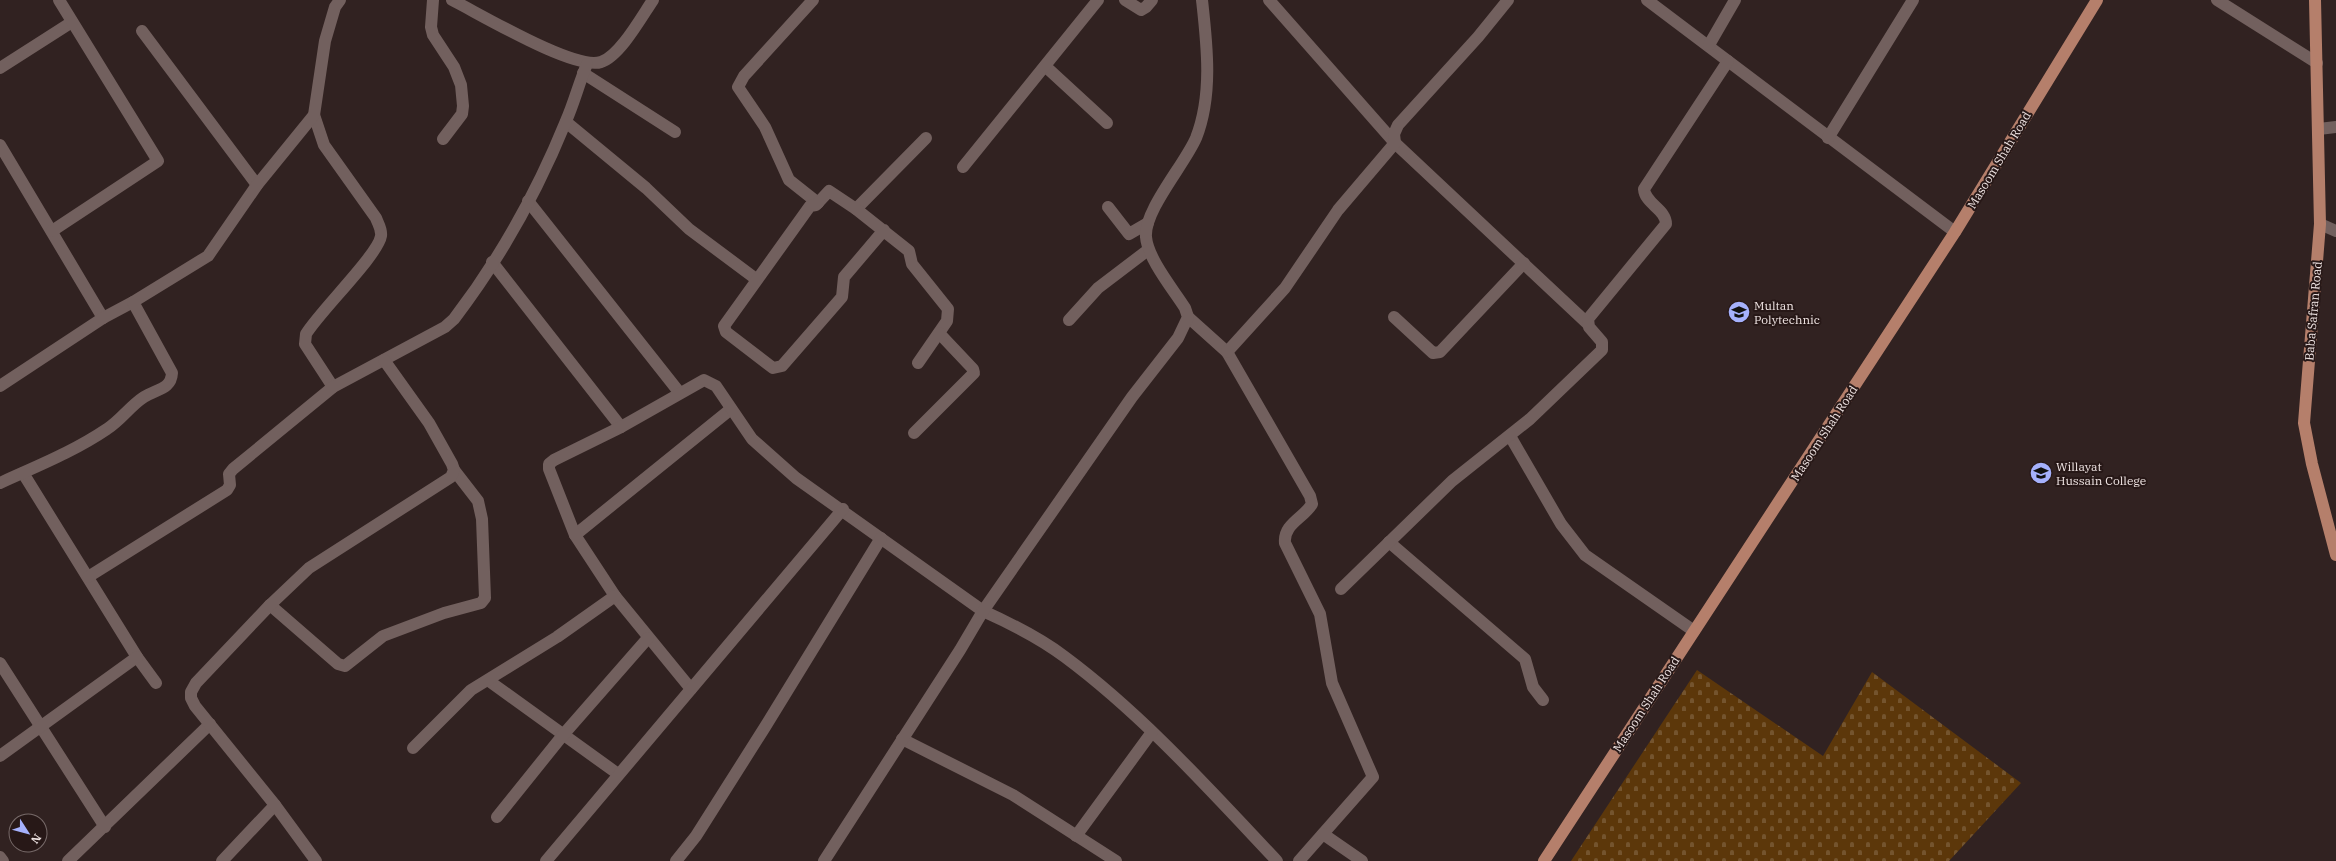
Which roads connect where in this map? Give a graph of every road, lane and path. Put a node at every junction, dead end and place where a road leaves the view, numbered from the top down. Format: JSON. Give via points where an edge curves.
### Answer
{"nodes":[{"id":1,"x":58,"y":0,"type":"edge"},
{"id":2,"x":340,"y":0,"type":"edge"},
{"id":3,"x":433,"y":0,"type":"edge"},
{"id":4,"x":653,"y":0,"type":"edge"},
{"id":5,"x":813,"y":0,"type":"edge"},
{"id":6,"x":1098,"y":0,"type":"edge"},
{"id":7,"x":1124,"y":0,"type":"edge"},
{"id":8,"x":1152,"y":0,"type":"edge"},
{"id":9,"x":1202,"y":0,"type":"edge"},
{"id":10,"x":1269,"y":0,"type":"edge"},
{"id":11,"x":1508,"y":0,"type":"edge"},
{"id":12,"x":1647,"y":0,"type":"edge"},
{"id":13,"x":1735,"y":0,"type":"edge"},
{"id":14,"x":1913,"y":0,"type":"edge"},
{"id":15,"x":2097,"y":0,"type":"edge"},
{"id":16,"x":2217,"y":0,"type":"edge"},
{"id":17,"x":2315,"y":0,"type":"edge"},
{"id":18,"x":456,"y":1,"type":"edge"},
{"id":19,"x":72,"y":22,"type":"junction"},
{"id":20,"x":142,"y":31,"type":"dead end"},
{"id":21,"x":1709,"y":45,"type":"junction"},
{"id":22,"x":1728,"y":61,"type":"junction"},
{"id":23,"x":2317,"y":63,"type":"junction"},
{"id":24,"x":1045,"y":66,"type":"junction"},
{"id":25,"x":0,"y":68,"type":"edge"},
{"id":26,"x":585,"y":69,"type":"junction"},
{"id":27,"x":314,"y":115,"type":"junction"},
{"id":28,"x":566,"y":122,"type":"junction"},
{"id":29,"x":1107,"y":123,"type":"dead end"},
{"id":30,"x":2336,"y":127,"type":"edge"},
{"id":31,"x":2318,"y":129,"type":"junction"},
{"id":32,"x":675,"y":132,"type":"dead end"},
{"id":33,"x":926,"y":138,"type":"dead end"},
{"id":34,"x":1828,"y":138,"type":"junction"},
{"id":35,"x":443,"y":139,"type":"dead end"},
{"id":36,"x":1395,"y":143,"type":"junction"},
{"id":37,"x":0,"y":145,"type":"edge"},
{"id":38,"x":964,"y":167,"type":"dead end"},
{"id":39,"x":257,"y":185,"type":"junction"},
{"id":40,"x":528,"y":201,"type":"junction"},
{"id":41,"x":818,"y":203,"type":"junction"},
{"id":42,"x":1108,"y":207,"type":"dead end"},
{"id":43,"x":856,"y":209,"type":"junction"},
{"id":44,"x":1148,"y":223,"type":"junction"},
{"id":45,"x":2320,"y":224,"type":"junction"},
{"id":46,"x":884,"y":230,"type":"junction"},
{"id":47,"x":52,"y":231,"type":"junction"},
{"id":48,"x":2336,"y":231,"type":"edge"},
{"id":49,"x":1955,"y":232,"type":"junction"},
{"id":50,"x":1148,"y":250,"type":"junction"},
{"id":51,"x":492,"y":262,"type":"junction"},
{"id":52,"x":1524,"y":263,"type":"junction"},
{"id":53,"x":756,"y":279,"type":"junction"},
{"id":54,"x":133,"y":302,"type":"junction"},
{"id":55,"x":1188,"y":317,"type":"junction"},
{"id":56,"x":1394,"y":317,"type":"dead end"},
{"id":57,"x":103,"y":318,"type":"junction"},
{"id":58,"x":1069,"y":320,"type":"dead end"},
{"id":59,"x":1587,"y":323,"type":"junction"},
{"id":60,"x":939,"y":333,"type":"junction"},
{"id":61,"x":1227,"y":352,"type":"junction"},
{"id":62,"x":384,"y":360,"type":"junction"},
{"id":63,"x":918,"y":363,"type":"dead end"},
{"id":64,"x":0,"y":386,"type":"edge"},
{"id":65,"x":334,"y":387,"type":"junction"},
{"id":66,"x":679,"y":392,"type":"junction"},
{"id":67,"x":731,"y":409,"type":"junction"},
{"id":68,"x":621,"y":427,"type":"junction"},
{"id":69,"x":914,"y":433,"type":"dead end"},
{"id":70,"x":1510,"y":436,"type":"junction"},
{"id":71,"x":454,"y":470,"type":"junction"},
{"id":72,"x":23,"y":473,"type":"junction"},
{"id":73,"x":0,"y":483,"type":"edge"},
{"id":74,"x":843,"y":509,"type":"junction"},
{"id":75,"x":575,"y":535,"type":"junction"},
{"id":76,"x":881,"y":538,"type":"junction"},
{"id":77,"x":1389,"y":542,"type":"junction"},
{"id":78,"x":2336,"y":555,"type":"edge"},
{"id":79,"x":88,"y":577,"type":"junction"},
{"id":80,"x":1341,"y":589,"type":"dead end"},
{"id":81,"x":615,"y":596,"type":"junction"},
{"id":82,"x":270,"y":605,"type":"junction"},
{"id":83,"x":983,"y":611,"type":"junction"},
{"id":84,"x":1694,"y":631,"type":"junction"},
{"id":85,"x":648,"y":638,"type":"junction"},
{"id":86,"x":137,"y":657,"type":"junction"},
{"id":87,"x":0,"y":663,"type":"edge"},
{"id":88,"x":489,"y":681,"type":"junction"},
{"id":89,"x":156,"y":683,"type":"dead end"},
{"id":90,"x":690,"y":689,"type":"junction"},
{"id":91,"x":1543,"y":700,"type":"dead end"},
{"id":92,"x":210,"y":724,"type":"junction"},
{"id":93,"x":40,"y":727,"type":"junction"},
{"id":94,"x":1152,"y":732,"type":"junction"},
{"id":95,"x":563,"y":735,"type":"junction"},
{"id":96,"x":902,"y":740,"type":"junction"},
{"id":97,"x":413,"y":748,"type":"dead end"},
{"id":98,"x":0,"y":756,"type":"edge"},
{"id":99,"x":618,"y":774,"type":"junction"},
{"id":100,"x":275,"y":805,"type":"junction"},
{"id":101,"x":497,"y":817,"type":"dead end"},
{"id":102,"x":105,"y":827,"type":"junction"},
{"id":103,"x":1323,"y":834,"type":"junction"},
{"id":104,"x":1076,"y":836,"type":"junction"},
{"id":105,"x":0,"y":857,"type":"edge"},
{"id":106,"x":74,"y":859,"type":"edge"},
{"id":107,"x":3,"y":861,"type":"edge"},
{"id":108,"x":222,"y":861,"type":"edge"},
{"id":109,"x":316,"y":861,"type":"edge"},
{"id":110,"x":546,"y":861,"type":"edge"},
{"id":111,"x":676,"y":861,"type":"edge"},
{"id":112,"x":824,"y":861,"type":"edge"},
{"id":113,"x":1116,"y":861,"type":"edge"},
{"id":114,"x":1277,"y":861,"type":"edge"},
{"id":115,"x":1299,"y":861,"type":"edge"},
{"id":116,"x":1362,"y":861,"type":"edge"},
{"id":117,"x":1544,"y":861,"type":"edge"}],
"edges":[{"from":1,"to":19,"type":"street"},
{"from":2,"to":27,"type":"street","via":[[334,7],[325,41]]},
{"from":3,"to":35,"type":"street","via":[[433,35],[454,67],[461,85],[464,106],[462,114]]},
{"from":4,"to":26,"type":"street","via":[[625,43],[602,62]]},
{"from":5,"to":41,"type":"street","via":[[744,76],[738,87],[765,127],[789,180]]},
{"from":6,"to":24,"type":"street"},
{"from":7,"to":8,"type":"street","via":[[1140,10]]},
{"from":9,"to":44,"type":"street","via":[[1208,57],[1203,106],[1196,138]]},
{"from":10,"to":36,"type":"street"},
{"from":11,"to":36,"type":"street","via":[[1398,126],[1394,134]]},
{"from":12,"to":21,"type":"street"},
{"from":13,"to":21,"type":"street"},
{"from":14,"to":34,"type":"street"},
{"from":15,"to":49,"type":"main road","name":"Masoom Shah Road"},
{"from":16,"to":23,"type":"street"},
{"from":17,"to":23,"type":"main road","name":"Baba Safran Road"},
{"from":18,"to":26,"type":"street"},
{"from":19,"to":25,"type":"street"},
{"from":19,"to":47,"type":"street","via":[[158,161]]},
{"from":20,"to":39,"type":"street"},
{"from":21,"to":22,"type":"street"},
{"from":22,"to":34,"type":"street"},
{"from":22,"to":59,"type":"street","via":[[1644,189],[1646,198],[1663,214],[1666,224],[1591,314]]},
{"from":23,"to":31,"type":"main road","name":"Baba Safran Road"},
{"from":24,"to":29,"type":"street"},
{"from":24,"to":38,"type":"street"},
{"from":26,"to":28,"type":"street"},
{"from":26,"to":32,"type":"street"},
{"from":27,"to":39,"type":"street"},
{"from":27,"to":65,"type":"street","via":[[324,145],[376,218],[381,236],[370,255],[306,334],[305,344]]},
{"from":28,"to":40,"type":"street"},
{"from":28,"to":53,"type":"street","via":[[646,188],[689,229]]},
{"from":30,"to":31,"type":"street"},
{"from":31,"to":45,"type":"main road","name":"Baba Safran Road"},
{"from":33,"to":43,"type":"street"},
{"from":34,"to":49,"type":"street"},
{"from":36,"to":52,"type":"street"},
{"from":36,"to":61,"type":"street","via":[[1338,210],[1285,288]]},
{"from":37,"to":47,"type":"street"},
{"from":39,"to":54,"type":"street","via":[[203,260]]},
{"from":40,"to":51,"type":"street"},
{"from":40,"to":66,"type":"street"},
{"from":41,"to":43,"type":"street","via":[[829,191]]},
{"from":41,"to":53,"type":"street","via":[[810,206]]},
{"from":42,"to":44,"type":"street","via":[[1129,234]]},
{"from":43,"to":46,"type":"street"},
{"from":44,"to":50,"type":"street"},
{"from":45,"to":48,"type":"street"},
{"from":45,"to":78,"type":"main road","name":"Baba Safran Road","via":[[2304,422],[2312,464]]},
{"from":46,"to":53,"type":"street","via":[[844,277],[842,297],[778,368],[774,368],[726,332],[724,326]]},
{"from":46,"to":60,"type":"street","via":[[909,251],[912,264],[948,309],[948,321]]},
{"from":47,"to":57,"type":"street"},
{"from":49,"to":84,"type":"main road","name":"Masoom Shah Road"},
{"from":50,"to":55,"type":"street","via":[[1185,308]]},
{"from":50,"to":58,"type":"street","via":[[1098,288]]},
{"from":51,"to":62,"type":"street","via":[[454,319],[445,327]]},
{"from":51,"to":68,"type":"street"},
{"from":52,"to":56,"type":"street","via":[[1436,354]]},
{"from":52,"to":59,"type":"street"},
{"from":54,"to":57,"type":"street"},
{"from":54,"to":72,"type":"street","via":[[172,373],[168,386],[144,396],[108,428],[62,456]]},
{"from":55,"to":61,"type":"street"},
{"from":55,"to":83,"type":"street","via":[[1178,338],[1132,397]]},
{"from":57,"to":64,"type":"street"},
{"from":59,"to":70,"type":"street","via":[[1602,342],[1602,350]]},
{"from":60,"to":63,"type":"street"},
{"from":60,"to":69,"type":"street","via":[[974,373]]},
{"from":61,"to":103,"type":"street","via":[[1310,496],[1312,504],[1307,512],[1289,526],[1284,535],[1285,543],[1308,585],[1320,614],[1332,683],[1373,777]]},
{"from":62,"to":65,"type":"street"},
{"from":62,"to":71,"type":"street","via":[[429,422]]},
{"from":65,"to":79,"type":"street","via":[[233,469],[228,478],[230,485],[227,490]]},
{"from":66,"to":67,"type":"street","via":[[704,380],[710,381]]},
{"from":66,"to":68,"type":"street"},
{"from":67,"to":74,"type":"street","via":[[752,439],[796,478]]},
{"from":67,"to":75,"type":"street"},
{"from":68,"to":75,"type":"street","via":[[549,464]]},
{"from":70,"to":77,"type":"street","via":[[1483,454],[1452,481]]},
{"from":70,"to":84,"type":"street","via":[[1561,524],[1585,555]]},
{"from":71,"to":82,"type":"street","via":[[451,477],[309,568]]},
{"from":71,"to":82,"type":"street","via":[[478,501],[482,518],[485,598],[481,604],[444,613],[383,636],[345,666],[338,664]]},
{"from":72,"to":73,"type":"street"},
{"from":72,"to":79,"type":"street"},
{"from":74,"to":76,"type":"street"},
{"from":74,"to":90,"type":"street"},
{"from":75,"to":81,"type":"street"},
{"from":76,"to":83,"type":"street"},
{"from":76,"to":111,"type":"street","via":[[696,836]]},
{"from":77,"to":80,"type":"street"},
{"from":77,"to":91,"type":"street","via":[[1525,658],[1533,687]]},
{"from":79,"to":86,"type":"street"},
{"from":81,"to":85,"type":"street"},
{"from":81,"to":88,"type":"street"},
{"from":82,"to":92,"type":"street","via":[[191,692],[195,706]]},
{"from":83,"to":94,"type":"street","via":[[1018,627],[1065,656]]},
{"from":83,"to":96,"type":"street"},
{"from":84,"to":117,"type":"main road","name":"Masoom Shah Road"},
{"from":85,"to":90,"type":"street"},
{"from":85,"to":95,"type":"street"},
{"from":86,"to":89,"type":"street"},
{"from":86,"to":93,"type":"street"},
{"from":87,"to":93,"type":"street"},
{"from":88,"to":95,"type":"street"},
{"from":88,"to":97,"type":"street","via":[[471,690]]},
{"from":90,"to":99,"type":"street"},
{"from":92,"to":100,"type":"street"},
{"from":92,"to":102,"type":"street"},
{"from":93,"to":98,"type":"street"},
{"from":93,"to":102,"type":"street"},
{"from":94,"to":104,"type":"street"},
{"from":94,"to":114,"type":"street"},
{"from":95,"to":99,"type":"street"},
{"from":95,"to":101,"type":"street"},
{"from":96,"to":104,"type":"street","via":[[1012,795]]},
{"from":96,"to":112,"type":"street"},
{"from":99,"to":110,"type":"street"},
{"from":100,"to":108,"type":"street"},
{"from":100,"to":109,"type":"street"},
{"from":102,"to":106,"type":"street"},
{"from":103,"to":115,"type":"street"},
{"from":103,"to":116,"type":"street"},
{"from":104,"to":113,"type":"street"},
{"from":105,"to":107,"type":"street"}]}
